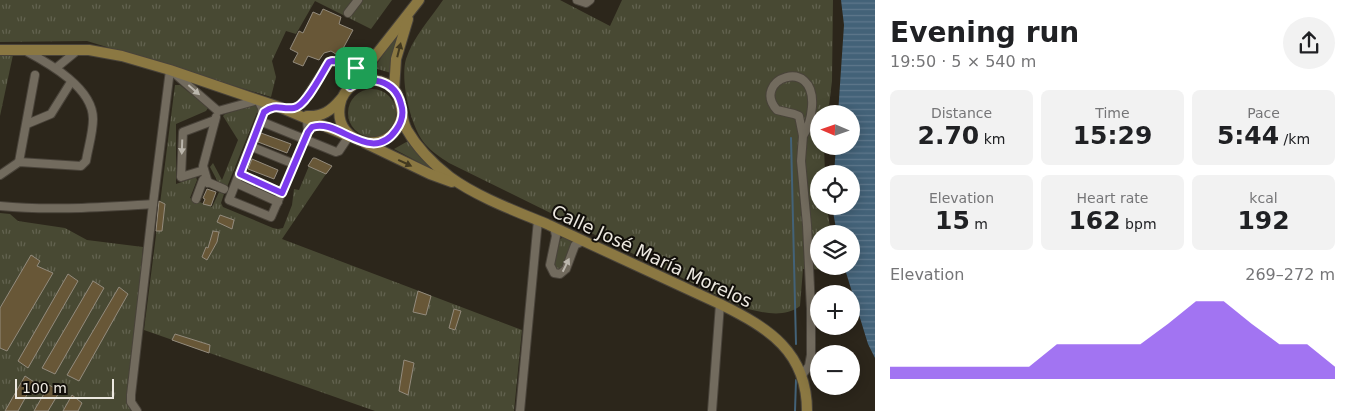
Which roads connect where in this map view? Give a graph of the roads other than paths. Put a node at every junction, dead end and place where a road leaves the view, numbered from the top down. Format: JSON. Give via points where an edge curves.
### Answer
{"nodes":[{"id":1,"x":358,"y":0,"type":"edge"},
{"id":2,"x":419,"y":0,"type":"edge"},
{"id":3,"x":578,"y":0,"type":"edge"},
{"id":4,"x":590,"y":0,"type":"edge"},
{"id":5,"x":410,"y":11,"type":"junction"},
{"id":6,"x":348,"y":13,"type":"dead end"},
{"id":7,"x":0,"y":50,"type":"edge"},
{"id":8,"x":24,"y":50,"type":"junction"},
{"id":9,"x":78,"y":50,"type":"junction"},
{"id":10,"x":369,"y":64,"type":"junction"},
{"id":11,"x":56,"y":68,"type":"junction"},
{"id":12,"x":170,"y":70,"type":"junction"},
{"id":13,"x":35,"y":75,"type":"dead end"},
{"id":14,"x":71,"y":82,"type":"junction"},
{"id":15,"x":348,"y":90,"type":"junction"},
{"id":16,"x":394,"y":90,"type":"junction"},
{"id":17,"x":258,"y":100,"type":"junction"},
{"id":18,"x":277,"y":107,"type":"junction"},
{"id":19,"x":218,"y":111,"type":"junction"},
{"id":20,"x":402,"y":115,"type":"junction"},
{"id":21,"x":301,"y":116,"type":"junction"},
{"id":22,"x":261,"y":118,"type":"junction"},
{"id":23,"x":215,"y":120,"type":"junction"},
{"id":24,"x":27,"y":124,"type":"junction"},
{"id":25,"x":323,"y":125,"type":"junction"},
{"id":26,"x":306,"y":135,"type":"junction"},
{"id":27,"x":802,"y":136,"type":"junction"},
{"id":28,"x":356,"y":139,"type":"junction"},
{"id":29,"x":250,"y":146,"type":"junction"},
{"id":30,"x":19,"y":162,"type":"junction"},
{"id":31,"x":294,"y":164,"type":"junction"},
{"id":32,"x":204,"y":170,"type":"junction"},
{"id":33,"x":0,"y":174,"type":"edge"},
{"id":34,"x":238,"y":178,"type":"junction"},
{"id":35,"x":208,"y":183,"type":"junction"},
{"id":36,"x":469,"y":189,"type":"junction"},
{"id":37,"x":224,"y":190,"type":"dead end"},
{"id":38,"x":280,"y":198,"type":"junction"},
{"id":39,"x":196,"y":199,"type":"dead end"},
{"id":40,"x":153,"y":204,"type":"junction"},
{"id":41,"x":0,"y":206,"type":"edge"},
{"id":42,"x":538,"y":220,"type":"junction"},
{"id":43,"x":554,"y":227,"type":"junction"},
{"id":44,"x":583,"y":241,"type":"junction"},
{"id":45,"x":720,"y":304,"type":"junction"},
{"id":46,"x":802,"y":376,"type":"junction"},
{"id":47,"x":137,"y":411,"type":"edge"},
{"id":48,"x":520,"y":411,"type":"edge"},
{"id":49,"x":712,"y":411,"type":"edge"},
{"id":50,"x":807,"y":411,"type":"edge"}],
"edges":[{"from":1,"to":6,"type":"street"},
{"from":2,"to":5,"type":"main road"},
{"from":3,"to":4,"type":"street","via":[[586,3]]},
{"from":5,"to":10,"type":"main road"},
{"from":16,"to":5,"type":"main road","one_way":true,"via":[[396,59]]},
{"from":7,"to":8,"type":"main road"},
{"from":8,"to":9,"type":"main road"},
{"from":8,"to":11,"type":"street"},
{"from":9,"to":11,"type":"street"},
{"from":9,"to":12,"type":"main road","via":[[105,52]]},
{"from":10,"to":15,"type":"main road"},
{"from":10,"to":18,"type":"street","via":[[349,68],[338,61],[329,62],[302,104],[294,108]]},
{"from":11,"to":14,"type":"street"},
{"from":12,"to":17,"type":"main road"},
{"from":12,"to":19,"type":"street","one_way":true},
{"from":12,"to":40,"type":"street"},
{"from":13,"to":24,"type":"street"},
{"from":14,"to":24,"type":"street","via":[[51,114]]},
{"from":14,"to":30,"type":"street","via":[[91,105],[94,120],[86,161],[81,166]]},
{"from":15,"to":16,"type":"main road","via":[[361,81],[373,80]]},
{"from":15,"to":21,"type":"main road","via":[[328,112]]},
{"from":15,"to":28,"type":"main road","via":[[340,105],[340,119],[346,131]]},
{"from":16,"to":20,"type":"main road","via":[[402,106]]},
{"from":17,"to":18,"type":"main road"},
{"from":17,"to":19,"type":"street"},
{"from":17,"to":22,"type":"street","via":[[262,108]]},
{"from":18,"to":21,"type":"main road"},
{"from":18,"to":22,"type":"street","via":[[265,110]]},
{"from":19,"to":23,"type":"street"},
{"from":20,"to":28,"type":"main road","via":[[397,129],[386,139],[371,143]]},
{"from":20,"to":36,"type":"main road","via":[[406,128],[422,152],[452,179]]},
{"from":21,"to":25,"type":"main road"},
{"from":21,"to":26,"type":"street","via":[[307,121]]},
{"from":22,"to":26,"type":"street"},
{"from":22,"to":29,"type":"street"},
{"from":23,"to":32,"type":"street"},
{"from":23,"to":32,"type":"street","one_way":true,"via":[[183,132],[181,177]]},
{"from":24,"to":30,"type":"street"},
{"from":25,"to":26,"type":"street","via":[[314,126]]},
{"from":25,"to":28,"type":"main road"},
{"from":26,"to":28,"type":"street","via":[[337,152]]},
{"from":26,"to":31,"type":"street"},
{"from":27,"to":27,"type":"street","name":"Calle José María Morelos","via":[[810,121],[812,94],[803,79],[791,76],[773,85],[770,98],[776,110],[799,116]]},
{"from":27,"to":46,"type":"street","name":"Calle José María Morelos","via":[[811,349],[810,364]]},
{"from":28,"to":36,"type":"main road","one_way":true},
{"from":29,"to":31,"type":"street"},
{"from":29,"to":34,"type":"street"},
{"from":30,"to":33,"type":"street"},
{"from":31,"to":38,"type":"street"},
{"from":32,"to":35,"type":"street"},
{"from":34,"to":38,"type":"street"},
{"from":34,"to":38,"type":"street","via":[[229,200],[271,217]]},
{"from":35,"to":37,"type":"street"},
{"from":35,"to":39,"type":"street","via":[[203,180]]},
{"from":36,"to":42,"type":"main road","name":"Calle José María Morelos"},
{"from":40,"to":41,"type":"street","via":[[67,208]]},
{"from":40,"to":47,"type":"street","via":[[131,395]]},
{"from":42,"to":43,"type":"main road","name":"Calle José María Morelos"},
{"from":42,"to":48,"type":"street"},
{"from":43,"to":44,"type":"main road","name":"Calle José María Morelos"},
{"from":43,"to":44,"type":"street","one_way":true,"via":[[556,236],[550,267],[556,274],[566,271],[575,245]]},
{"from":44,"to":45,"type":"main road","name":"Calle José María Morelos"},
{"from":45,"to":46,"type":"main road","name":"Calle José María Morelos","via":[[755,322],[776,338],[788,350]]},
{"from":45,"to":49,"type":"street"},
{"from":46,"to":50,"type":"main road","name":"Calle José María Morelos"}]}
